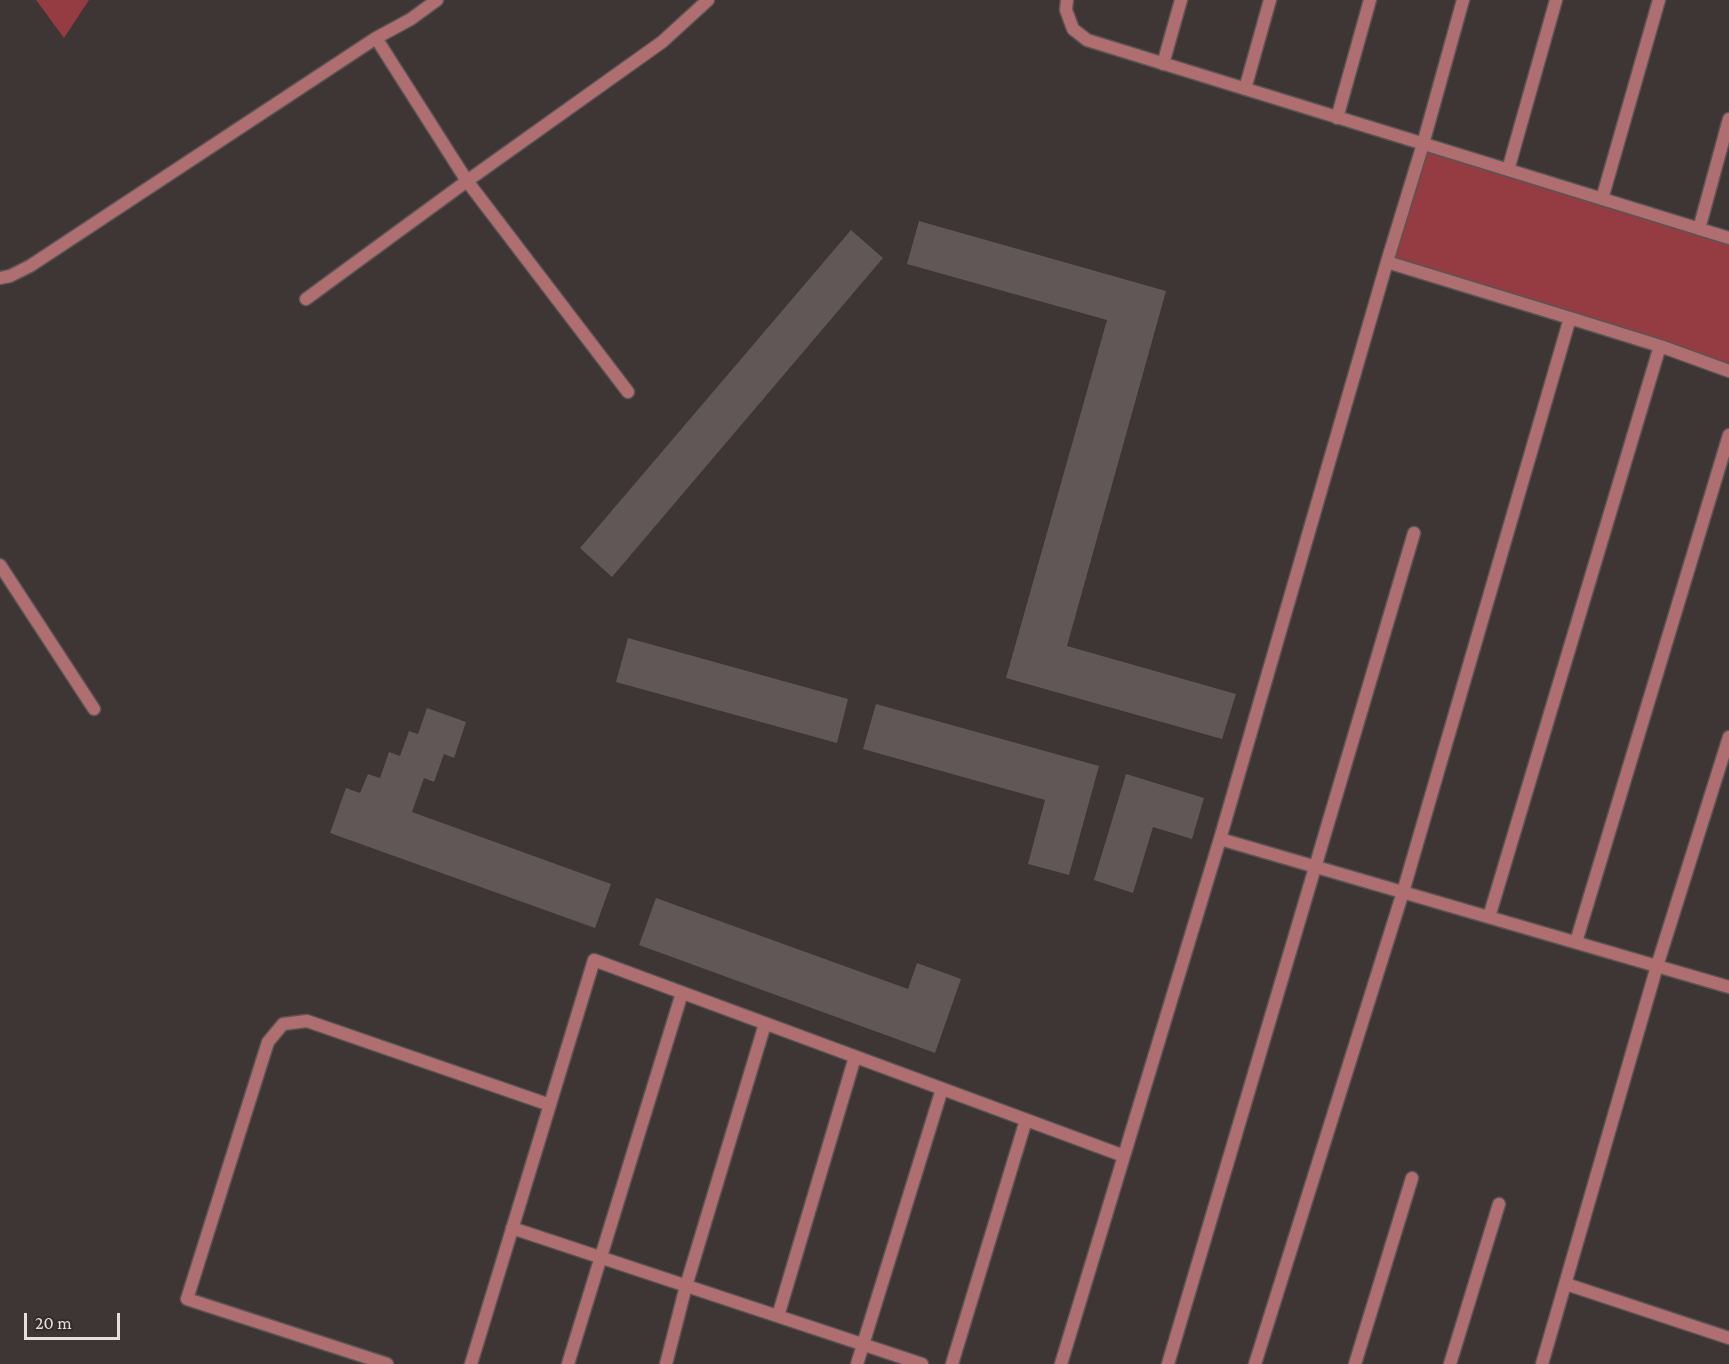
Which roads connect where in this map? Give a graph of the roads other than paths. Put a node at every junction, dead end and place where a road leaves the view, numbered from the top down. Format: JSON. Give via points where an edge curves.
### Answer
{"nodes":[{"id":1,"x":437,"y":0,"type":"edge"},
{"id":2,"x":708,"y":0,"type":"edge"},
{"id":3,"x":1067,"y":0,"type":"edge"},
{"id":4,"x":1181,"y":0,"type":"edge"},
{"id":5,"x":1270,"y":0,"type":"edge"},
{"id":6,"x":1370,"y":0,"type":"edge"},
{"id":7,"x":1463,"y":0,"type":"edge"},
{"id":8,"x":1556,"y":0,"type":"edge"},
{"id":9,"x":1659,"y":0,"type":"edge"},
{"id":10,"x":376,"y":38,"type":"junction"},
{"id":11,"x":1163,"y":64,"type":"junction"},
{"id":12,"x":1245,"y":89,"type":"junction"},
{"id":13,"x":1337,"y":118,"type":"junction"},
{"id":14,"x":1729,"y":120,"type":"edge"},
{"id":15,"x":1423,"y":144,"type":"junction"},
{"id":16,"x":1508,"y":170,"type":"junction"},
{"id":17,"x":467,"y":181,"type":"junction"},
{"id":18,"x":1602,"y":199,"type":"junction"},
{"id":19,"x":1699,"y":229,"type":"junction"},
{"id":20,"x":1729,"y":238,"type":"edge"},
{"id":21,"x":1387,"y":262,"type":"junction"},
{"id":22,"x":0,"y":278,"type":"edge"},
{"id":23,"x":306,"y":299,"type":"dead end"},
{"id":24,"x":1570,"y":318,"type":"junction"},
{"id":25,"x":1660,"y":346,"type":"junction"},
{"id":26,"x":1729,"y":371,"type":"edge"},
{"id":27,"x":628,"y":392,"type":"dead end"},
{"id":28,"x":1729,"y":435,"type":"edge"},
{"id":29,"x":1414,"y":533,"type":"dead end"},
{"id":30,"x":0,"y":566,"type":"edge"},
{"id":31,"x":94,"y":709,"type":"dead end"},
{"id":32,"x":1729,"y":739,"type":"edge"},
{"id":33,"x":1220,"y":839,"type":"junction"},
{"id":34,"x":1314,"y":867,"type":"junction"},
{"id":35,"x":1403,"y":892,"type":"junction"},
{"id":36,"x":1488,"y":917,"type":"junction"},
{"id":37,"x":1576,"y":942,"type":"junction"},
{"id":38,"x":1657,"y":966,"type":"junction"},
{"id":39,"x":1729,"y":987,"type":"edge"},
{"id":40,"x":682,"y":993,"type":"junction"},
{"id":41,"x":765,"y":1024,"type":"junction"},
{"id":42,"x":855,"y":1057,"type":"junction"},
{"id":43,"x":942,"y":1089,"type":"junction"},
{"id":44,"x":550,"y":1105,"type":"junction"},
{"id":45,"x":1026,"y":1120,"type":"junction"},
{"id":46,"x":1124,"y":1156,"type":"junction"},
{"id":47,"x":1412,"y":1178,"type":"dead end"},
{"id":48,"x":1498,"y":1204,"type":"dead end"},
{"id":49,"x":512,"y":1228,"type":"junction"},
{"id":50,"x":603,"y":1257,"type":"junction"},
{"id":51,"x":1566,"y":1284,"type":"junction"},
{"id":52,"x":686,"y":1286,"type":"junction"},
{"id":53,"x":778,"y":1316,"type":"junction"},
{"id":54,"x":1729,"y":1338,"type":"edge"},
{"id":55,"x":863,"y":1345,"type":"junction"},
{"id":56,"x":387,"y":1364,"type":"edge"},
{"id":57,"x":471,"y":1364,"type":"edge"},
{"id":58,"x":568,"y":1364,"type":"edge"},
{"id":59,"x":666,"y":1364,"type":"edge"},
{"id":60,"x":857,"y":1364,"type":"edge"},
{"id":61,"x":922,"y":1364,"type":"edge"},
{"id":62,"x":952,"y":1364,"type":"edge"},
{"id":63,"x":1061,"y":1364,"type":"edge"},
{"id":64,"x":1168,"y":1364,"type":"edge"},
{"id":65,"x":1256,"y":1364,"type":"edge"},
{"id":66,"x":1355,"y":1364,"type":"edge"},
{"id":67,"x":1450,"y":1364,"type":"edge"},
{"id":68,"x":1542,"y":1364,"type":"edge"}],
"edges":[{"from":1,"to":10,"type":"street"},
{"from":2,"to":17,"type":"street","via":[[662,42]]},
{"from":3,"to":11,"type":"street","via":[[1066,10],[1073,29],[1087,40]]},
{"from":4,"to":11,"type":"street"},
{"from":5,"to":12,"type":"street"},
{"from":6,"to":13,"type":"street"},
{"from":7,"to":15,"type":"street"},
{"from":8,"to":16,"type":"street"},
{"from":9,"to":18,"type":"street"},
{"from":10,"to":17,"type":"street"},
{"from":10,"to":22,"type":"street","via":[[30,266]]},
{"from":11,"to":12,"type":"street"},
{"from":12,"to":13,"type":"street"},
{"from":13,"to":15,"type":"street"},
{"from":14,"to":19,"type":"street"},
{"from":15,"to":16,"type":"street"},
{"from":15,"to":21,"type":"street"},
{"from":16,"to":18,"type":"street"},
{"from":17,"to":23,"type":"street"},
{"from":17,"to":27,"type":"street"},
{"from":18,"to":19,"type":"street"},
{"from":19,"to":20,"type":"street"},
{"from":21,"to":24,"type":"street"},
{"from":21,"to":33,"type":"street"},
{"from":24,"to":25,"type":"street"},
{"from":24,"to":35,"type":"street"},
{"from":25,"to":26,"type":"street"},
{"from":25,"to":36,"type":"street"},
{"from":28,"to":37,"type":"street"},
{"from":29,"to":34,"type":"street"},
{"from":30,"to":31,"type":"street"},
{"from":32,"to":38,"type":"street"},
{"from":33,"to":34,"type":"street"},
{"from":33,"to":46,"type":"street"},
{"from":34,"to":35,"type":"street"},
{"from":34,"to":64,"type":"street"},
{"from":35,"to":36,"type":"street"},
{"from":35,"to":65,"type":"street"},
{"from":36,"to":37,"type":"street"},
{"from":37,"to":38,"type":"street"},
{"from":38,"to":39,"type":"street"},
{"from":38,"to":51,"type":"street"},
{"from":40,"to":41,"type":"street"},
{"from":40,"to":44,"type":"street","via":[[594,960]]},
{"from":40,"to":50,"type":"street"},
{"from":41,"to":42,"type":"street"},
{"from":41,"to":52,"type":"street"},
{"from":42,"to":43,"type":"street"},
{"from":42,"to":53,"type":"street"},
{"from":43,"to":45,"type":"street"},
{"from":43,"to":55,"type":"street"},
{"from":44,"to":49,"type":"street"},
{"from":44,"to":56,"type":"street","via":[[307,1021],[283,1024],[268,1042],[187,1299]]},
{"from":45,"to":46,"type":"street"},
{"from":45,"to":62,"type":"street"},
{"from":46,"to":63,"type":"street"},
{"from":47,"to":66,"type":"street"},
{"from":48,"to":67,"type":"street"},
{"from":49,"to":50,"type":"street"},
{"from":49,"to":57,"type":"street"},
{"from":50,"to":52,"type":"street"},
{"from":50,"to":58,"type":"street"},
{"from":51,"to":54,"type":"street"},
{"from":51,"to":68,"type":"street"},
{"from":52,"to":53,"type":"street"},
{"from":52,"to":59,"type":"street"},
{"from":53,"to":55,"type":"street"},
{"from":55,"to":60,"type":"street"},
{"from":55,"to":61,"type":"street"}]}
